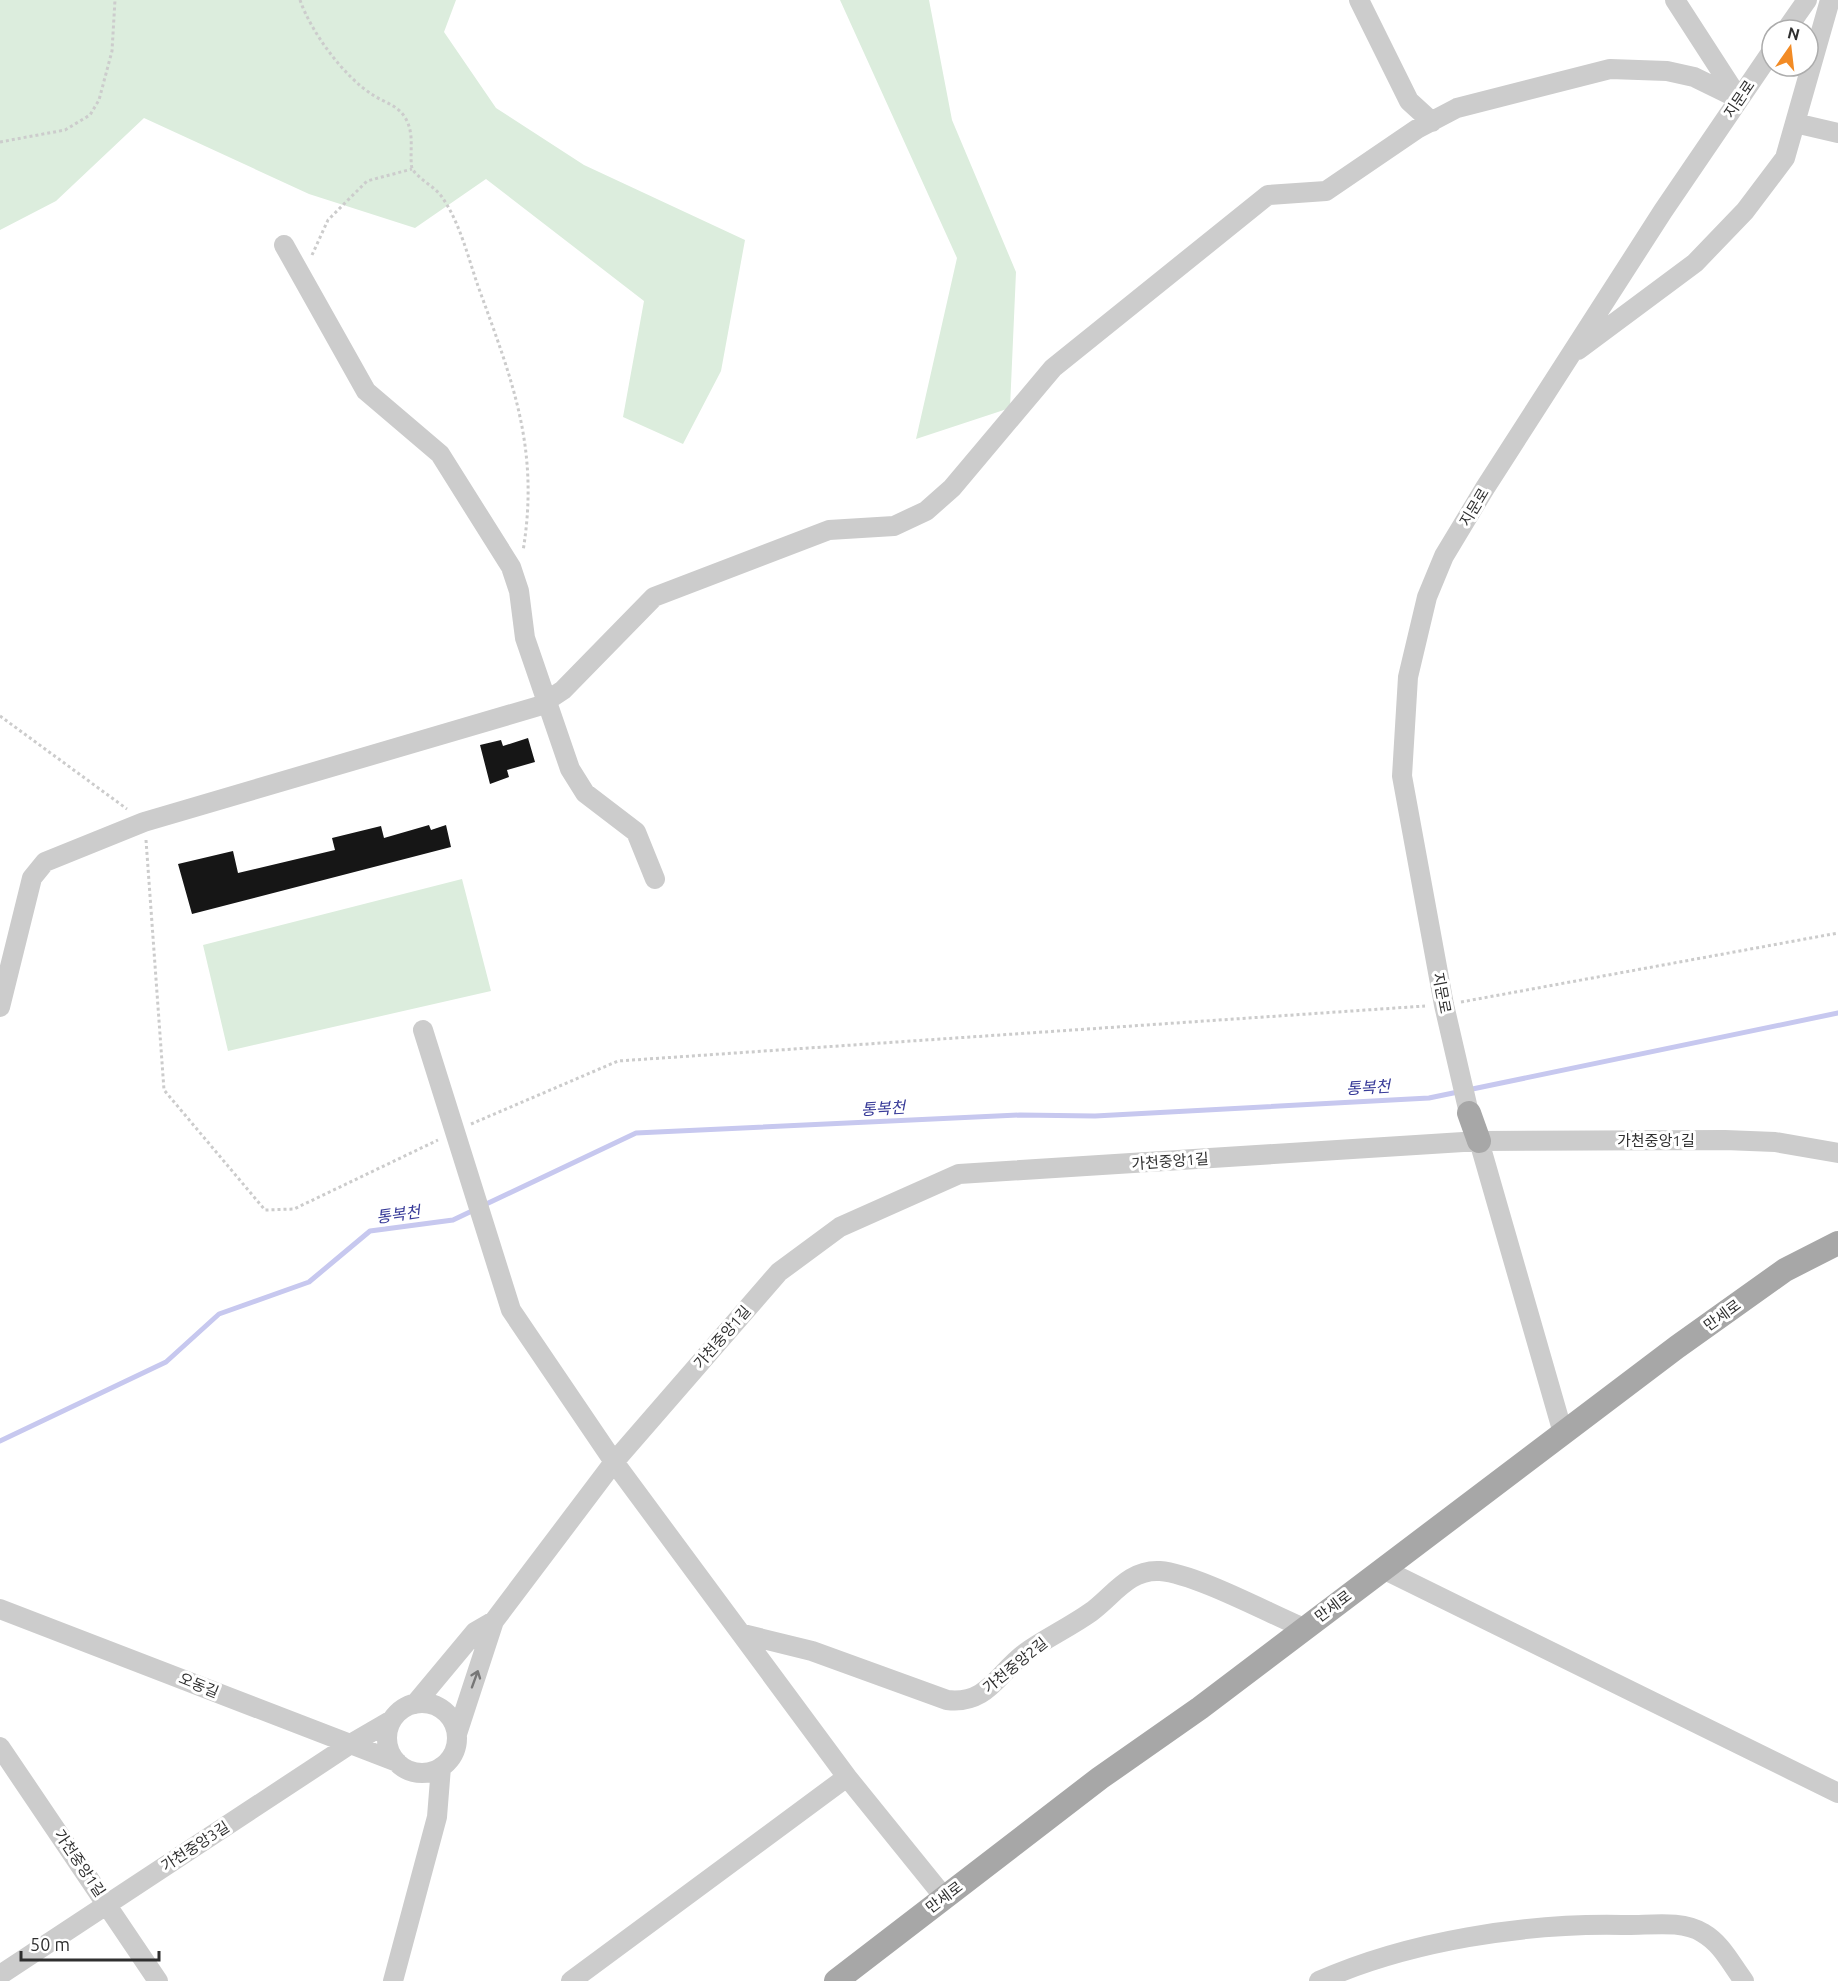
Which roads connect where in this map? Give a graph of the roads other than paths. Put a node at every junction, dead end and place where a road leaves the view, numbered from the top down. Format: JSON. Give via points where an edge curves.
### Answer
{"nodes":[{"id":1,"x":1359,"y":0,"type":"edge"},
{"id":2,"x":1675,"y":0,"type":"edge"},
{"id":3,"x":1807,"y":0,"type":"edge"},
{"id":4,"x":1830,"y":0,"type":"edge"},
{"id":5,"x":1794,"y":18,"type":"edge"},
{"id":6,"x":1760,"y":69,"type":"edge"},
{"id":7,"x":1740,"y":99,"type":"junction"},
{"id":8,"x":1432,"y":122,"type":"junction"},
{"id":9,"x":1795,"y":123,"type":"junction"},
{"id":10,"x":1838,"y":133,"type":"edge"},
{"id":11,"x":284,"y":245,"type":"dead end"},
{"id":12,"x":1569,"y":357,"type":"junction"},
{"id":13,"x":546,"y":701,"type":"junction"},
{"id":14,"x":655,"y":879,"type":"dead end"},
{"id":15,"x":0,"y":1007,"type":"edge"},
{"id":16,"x":423,"y":1030,"type":"dead end"},
{"id":17,"x":1469,"y":1113,"type":"joint"},
{"id":18,"x":1479,"y":1141,"type":"junction"},
{"id":19,"x":1838,"y":1153,"type":"edge"},
{"id":20,"x":1838,"y":1243,"type":"edge"},
{"id":21,"x":1563,"y":1433,"type":"junction"},
{"id":22,"x":614,"y":1462,"type":"junction"},
{"id":23,"x":1383,"y":1569,"type":"junction"},
{"id":24,"x":0,"y":1609,"type":"edge"},
{"id":25,"x":494,"y":1621,"type":"junction"},
{"id":26,"x":1305,"y":1628,"type":"junction"},
{"id":27,"x":743,"y":1635,"type":"junction"},
{"id":28,"x":415,"y":1704,"type":"junction"},
{"id":29,"x":392,"y":1720,"type":"junction"},
{"id":30,"x":457,"y":1734,"type":"junction"},
{"id":31,"x":349,"y":1745,"type":"junction"},
{"id":32,"x":0,"y":1747,"type":"edge"},
{"id":33,"x":397,"y":1762,"type":"junction"},
{"id":34,"x":441,"y":1767,"type":"junction"},
{"id":35,"x":847,"y":1777,"type":"junction"},
{"id":36,"x":1838,"y":1793,"type":"edge"},
{"id":37,"x":944,"y":1897,"type":"junction"},
{"id":38,"x":108,"y":1904,"type":"junction"},
{"id":39,"x":0,"y":1975,"type":"edge"},
{"id":40,"x":158,"y":1981,"type":"edge"},
{"id":41,"x":393,"y":1981,"type":"edge"},
{"id":42,"x":571,"y":1981,"type":"edge"},
{"id":43,"x":836,"y":1981,"type":"edge"},
{"id":44,"x":1319,"y":1981,"type":"edge"},
{"id":45,"x":1744,"y":1981,"type":"edge"}],
"edges":[{"from":1,"to":8,"type":"street","via":[[1409,101]]},
{"from":2,"to":7,"type":"street"},
{"from":3,"to":5,"type":"street"},
{"from":4,"to":9,"type":"street"},
{"from":6,"to":7,"type":"street","name":"지문로"},
{"from":7,"to":8,"type":"street","via":[[1694,78],[1667,71],[1610,69],[1457,108]]},
{"from":7,"to":12,"type":"street","name":"지문로"},
{"from":8,"to":13,"type":"street","via":[[1326,191],[1268,195],[1053,368],[952,488],[926,511],[894,526],[829,530],[654,597],[563,690]]},
{"from":9,"to":10,"type":"street"},
{"from":9,"to":12,"type":"street","via":[[1785,158],[1745,211],[1695,263]]},
{"from":11,"to":13,"type":"street","via":[[366,391],[440,454],[511,567],[519,591],[525,639]]},
{"from":12,"to":17,"type":"street","name":"지문로","via":[[1444,556],[1427,597],[1408,677],[1402,776],[1444,1005]]},
{"from":13,"to":14,"type":"street","via":[[570,769],[585,793],[636,832]]},
{"from":13,"to":15,"type":"street","via":[[144,822],[45,862],[32,878]]},
{"from":16,"to":22,"type":"street","via":[[511,1310]]},
{"from":17,"to":18,"type":"main road"},
{"from":18,"to":19,"type":"street","name":"가천중앙1길","via":[[1725,1140],[1775,1142]]},
{"from":18,"to":21,"type":"street"},
{"from":18,"to":22,"type":"street","name":"가천중앙1길","via":[[959,1174],[840,1227],[779,1272]]},
{"from":20,"to":21,"type":"main road","name":"만세로","via":[[1785,1270]]},
{"from":21,"to":23,"type":"main road","name":"만세로"},
{"from":22,"to":25,"type":"street","name":"가천중앙1길"},
{"from":22,"to":27,"type":"street"},
{"from":23,"to":26,"type":"main road","name":"만세로"},
{"from":23,"to":36,"type":"street"},
{"from":24,"to":31,"type":"street","name":"오동길"},
{"from":25,"to":28,"type":"street","via":[[475,1632]]},
{"from":30,"to":25,"type":"street","name":"가천중앙1길","one_way":true},
{"from":26,"to":27,"type":"street","name":"가천중앙2길","via":[[1198,1582],[1160,1571],[1143,1573],[1116,1587],[1092,1611],[1023,1655],[999,1680],[964,1702],[947,1700],[812,1651]]},
{"from":26,"to":37,"type":"main road","name":"만세로"},
{"from":27,"to":35,"type":"street"},
{"from":28,"to":29,"type":"street"},
{"from":28,"to":30,"type":"street","via":[[442,1710]]},
{"from":29,"to":31,"type":"street","name":"가천중앙3길"},
{"from":29,"to":33,"type":"street","via":[[388,1747]]},
{"from":30,"to":34,"type":"street","via":[[453,1753]]},
{"from":31,"to":33,"type":"street","name":"오동길"},
{"from":31,"to":38,"type":"street","name":"가천중앙3길"},
{"from":32,"to":38,"type":"street","name":"가천중앙1길"},
{"from":33,"to":34,"type":"street","via":[[423,1773]]},
{"from":34,"to":41,"type":"street","via":[[437,1816]]},
{"from":35,"to":37,"type":"street"},
{"from":35,"to":42,"type":"street"},
{"from":37,"to":43,"type":"main road","name":"만세로"},
{"from":38,"to":39,"type":"street","name":"가천중앙3길"},
{"from":38,"to":40,"type":"street","name":"가천중앙1길"},
{"from":44,"to":45,"type":"street","via":[[1420,1947],[1599,1923],[1673,1924],[1702,1932],[1721,1948]]}]}
